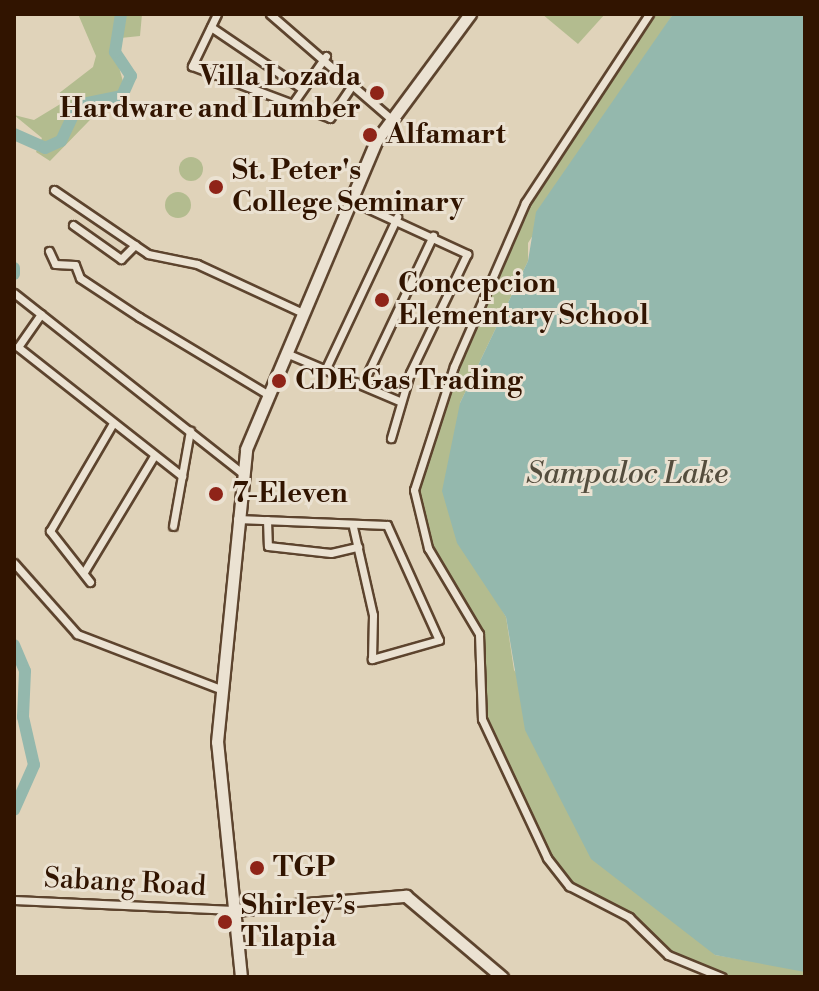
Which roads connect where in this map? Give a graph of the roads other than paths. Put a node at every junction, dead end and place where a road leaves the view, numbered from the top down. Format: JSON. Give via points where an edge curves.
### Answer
{"nodes":[{"id":1,"x":217,"y":14,"type":"edge"},
{"id":2,"x":270,"y":14,"type":"edge"},
{"id":3,"x":470,"y":14,"type":"edge"},
{"id":4,"x":649,"y":14,"type":"edge"},
{"id":5,"x":211,"y":27,"type":"junction"},
{"id":6,"x":326,"y":56,"type":"junction"},
{"id":7,"x":301,"y":88,"type":"junction"},
{"id":8,"x":349,"y":90,"type":"junction"},
{"id":9,"x":291,"y":106,"type":"junction"},
{"id":10,"x":390,"y":118,"type":"junction"},
{"id":11,"x":54,"y":190,"type":"dead end"},
{"id":12,"x":352,"y":201,"type":"junction"},
{"id":13,"x":397,"y":217,"type":"junction"},
{"id":14,"x":73,"y":225,"type":"dead end"},
{"id":15,"x":433,"y":236,"type":"junction"},
{"id":16,"x":135,"y":245,"type":"junction"},
{"id":17,"x":49,"y":251,"type":"dead end"},
{"id":18,"x":16,"y":294,"type":"edge"},
{"id":19,"x":303,"y":313,"type":"junction"},
{"id":20,"x":41,"y":314,"type":"junction"},
{"id":21,"x":284,"y":352,"type":"junction"},
{"id":22,"x":327,"y":366,"type":"junction"},
{"id":23,"x":364,"y":381,"type":"junction"},
{"id":24,"x":264,"y":392,"type":"junction"},
{"id":25,"x":399,"y":401,"type":"junction"},
{"id":26,"x":113,"y":423,"type":"junction"},
{"id":27,"x":190,"y":431,"type":"junction"},
{"id":28,"x":391,"y":438,"type":"dead end"},
{"id":29,"x":154,"y":456,"type":"junction"},
{"id":30,"x":241,"y":472,"type":"junction"},
{"id":31,"x":182,"y":476,"type":"junction"},
{"id":32,"x":235,"y":519,"type":"junction"},
{"id":33,"x":267,"y":520,"type":"junction"},
{"id":34,"x":173,"y":526,"type":"dead end"},
{"id":35,"x":353,"y":527,"type":"junction"},
{"id":36,"x":358,"y":547,"type":"junction"},
{"id":37,"x":14,"y":563,"type":"edge"},
{"id":38,"x":84,"y":572,"type":"junction"},
{"id":39,"x":90,"y":582,"type":"dead end"},
{"id":40,"x":218,"y":688,"type":"junction"},
{"id":41,"x":14,"y":900,"type":"edge"},
{"id":42,"x":234,"y":910,"type":"junction"},
{"id":43,"x":241,"y":977,"type":"edge"},
{"id":44,"x":502,"y":977,"type":"edge"},
{"id":45,"x":722,"y":977,"type":"edge"}],
"edges":[{"from":1,"to":5,"type":"street"},
{"from":2,"to":6,"type":"street"},
{"from":3,"to":10,"type":"main road"},
{"from":4,"to":45,"type":"street","via":[[525,203],[454,366],[414,490],[428,548],[479,634],[482,719],[547,858],[569,886],[629,917],[668,955]]},
{"from":5,"to":7,"type":"street"},
{"from":5,"to":9,"type":"street","via":[[192,66]]},
{"from":6,"to":7,"type":"street"},
{"from":6,"to":8,"type":"street"},
{"from":7,"to":9,"type":"street"},
{"from":8,"to":9,"type":"street","via":[[330,118]]},
{"from":8,"to":10,"type":"street"},
{"from":10,"to":12,"type":"main road"},
{"from":11,"to":16,"type":"street"},
{"from":12,"to":13,"type":"street"},
{"from":12,"to":19,"type":"main road"},
{"from":13,"to":15,"type":"street"},
{"from":13,"to":22,"type":"street"},
{"from":14,"to":16,"type":"street","via":[[121,259]]},
{"from":15,"to":23,"type":"street"},
{"from":15,"to":25,"type":"street","via":[[467,254]]},
{"from":16,"to":19,"type":"street","via":[[197,264]]},
{"from":17,"to":24,"type":"street","via":[[55,264],[75,265],[80,278]]},
{"from":18,"to":20,"type":"street"},
{"from":19,"to":21,"type":"main road"},
{"from":20,"to":26,"type":"street","via":[[18,347]]},
{"from":20,"to":27,"type":"street"},
{"from":21,"to":22,"type":"street"},
{"from":21,"to":24,"type":"main road"},
{"from":22,"to":23,"type":"street"},
{"from":23,"to":25,"type":"street"},
{"from":24,"to":30,"type":"main road"},
{"from":25,"to":28,"type":"street"},
{"from":26,"to":29,"type":"street"},
{"from":26,"to":38,"type":"street","via":[[50,531]]},
{"from":27,"to":30,"type":"street"},
{"from":27,"to":31,"type":"street"},
{"from":29,"to":31,"type":"street"},
{"from":29,"to":38,"type":"street"},
{"from":30,"to":32,"type":"main road"},
{"from":31,"to":34,"type":"street"},
{"from":32,"to":33,"type":"street"},
{"from":32,"to":40,"type":"main road"},
{"from":33,"to":35,"type":"street"},
{"from":33,"to":36,"type":"street","via":[[268,546],[331,553]]},
{"from":35,"to":36,"type":"street"},
{"from":35,"to":36,"type":"street","via":[[392,531],[407,582],[439,640],[372,659],[373,615]]},
{"from":37,"to":40,"type":"street","via":[[77,634]]},
{"from":38,"to":39,"type":"street"},
{"from":40,"to":42,"type":"main road","via":[[219,809]]},
{"from":41,"to":42,"type":"street","name":"Sabang Road"},
{"from":42,"to":43,"type":"main road"},
{"from":42,"to":44,"type":"main road","via":[[406,896]]}]}
